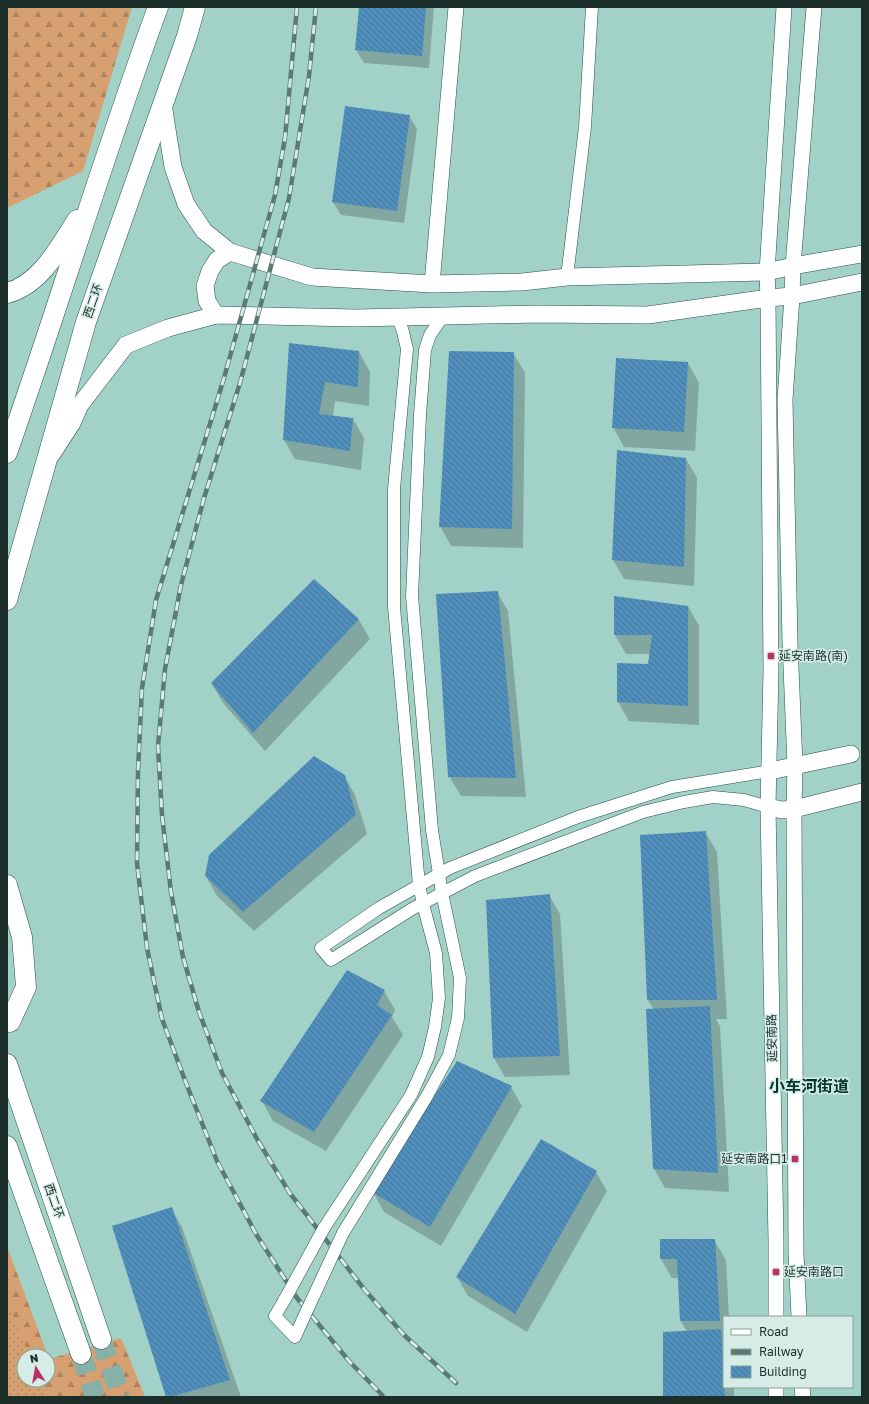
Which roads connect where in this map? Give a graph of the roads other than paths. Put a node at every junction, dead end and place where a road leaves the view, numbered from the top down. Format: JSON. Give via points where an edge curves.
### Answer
{"nodes":[{"id":1,"x":158,"y":7,"type":"edge"},
{"id":2,"x":195,"y":7,"type":"edge"},
{"id":3,"x":204,"y":7,"type":"edge"},
{"id":4,"x":456,"y":7,"type":"edge"},
{"id":5,"x":592,"y":7,"type":"edge"},
{"id":6,"x":784,"y":7,"type":"edge"},
{"id":7,"x":814,"y":7,"type":"edge"},
{"id":8,"x":186,"y":36,"type":"junction"},
{"id":9,"x":163,"y":104,"type":"junction"},
{"id":10,"x":93,"y":195,"type":"junction"},
{"id":11,"x":230,"y":252,"type":"junction"},
{"id":12,"x":862,"y":254,"type":"edge"},
{"id":13,"x":793,"y":266,"type":"junction"},
{"id":14,"x":767,"y":272,"type":"junction"},
{"id":15,"x":567,"y":277,"type":"junction"},
{"id":16,"x":862,"y":282,"type":"edge"},
{"id":17,"x":432,"y":284,"type":"junction"},
{"id":18,"x":7,"y":293,"type":"edge"},
{"id":19,"x":792,"y":296,"type":"junction"},
{"id":20,"x":768,"y":298,"type":"junction"},
{"id":21,"x":216,"y":315,"type":"junction"},
{"id":22,"x":443,"y":316,"type":"junction"},
{"id":23,"x":398,"y":317,"type":"junction"},
{"id":24,"x":7,"y":453,"type":"edge"},
{"id":25,"x":45,"y":465,"type":"junction"},
{"id":26,"x":7,"y":600,"type":"edge"},
{"id":27,"x":851,"y":754,"type":"dead end"},
{"id":28,"x":795,"y":766,"type":"junction"},
{"id":29,"x":770,"y":771,"type":"junction"},
{"id":30,"x":862,"y":792,"type":"edge"},
{"id":31,"x":768,"y":807,"type":"junction"},
{"id":32,"x":794,"y":809,"type":"junction"},
{"id":33,"x":439,"y":874,"type":"junction"},
{"id":34,"x":7,"y":885,"type":"edge"},
{"id":35,"x":419,"y":885,"type":"junction"},
{"id":36,"x":442,"y":893,"type":"junction"},
{"id":37,"x":423,"y":904,"type":"junction"},
{"id":38,"x":10,"y":1022,"type":"dead end"},
{"id":39,"x":7,"y":1064,"type":"edge"},
{"id":40,"x":7,"y":1146,"type":"edge"},
{"id":41,"x":776,"y":1316,"type":"edge"},
{"id":42,"x":799,"y":1316,"type":"edge"},
{"id":43,"x":101,"y":1339,"type":"tunnel mouth"},
{"id":44,"x":81,"y":1354,"type":"tunnel mouth"}],
"edges":[{"from":1,"to":10,"type":"highway"},
{"from":2,"to":8,"type":"highway","name":"西二环"},
{"from":3,"to":8,"type":"highway"},
{"from":4,"to":17,"type":"street"},
{"from":5,"to":15,"type":"street","via":[[585,127]]},
{"from":6,"to":14,"type":"street","name":"延安南路"},
{"from":7,"to":13,"type":"street"},
{"from":8,"to":9,"type":"highway","name":"西二环"},
{"from":9,"to":11,"type":"main road","via":[[173,167],[186,204],[204,230]]},
{"from":9,"to":25,"type":"highway","name":"西二环","via":[[86,322]]},
{"from":10,"to":18,"type":"highway","via":[[54,256],[34,279]]},
{"from":10,"to":24,"type":"highway"},
{"from":11,"to":17,"type":"main road","via":[[312,277]]},
{"from":11,"to":21,"type":"main road","via":[[218,260],[210,271],[205,286],[207,301]]},
{"from":12,"to":13,"type":"main road"},
{"from":13,"to":14,"type":"main road"},
{"from":13,"to":19,"type":"street"},
{"from":14,"to":15,"type":"main road"},
{"from":14,"to":20,"type":"street","name":"延安南路"},
{"from":15,"to":17,"type":"main road","via":[[522,282]]},
{"from":16,"to":19,"type":"main road"},
{"from":19,"to":20,"type":"main road"},
{"from":19,"to":28,"type":"street","via":[[785,400]]},
{"from":20,"to":22,"type":"main road","via":[[648,315]]},
{"from":20,"to":29,"type":"street","name":"延安南路"},
{"from":21,"to":23,"type":"main road"},
{"from":21,"to":25,"type":"main road","via":[[168,328],[126,345],[80,405],[72,423]]},
{"from":22,"to":23,"type":"main road"},
{"from":22,"to":33,"type":"street","via":[[430,335],[426,350],[420,415],[412,596],[432,830]]},
{"from":23,"to":35,"type":"street","via":[[407,349],[394,489],[394,607]]},
{"from":25,"to":26,"type":"highway","name":"西二环"},
{"from":27,"to":28,"type":"main road"},
{"from":28,"to":29,"type":"main road"},
{"from":28,"to":32,"type":"street"},
{"from":29,"to":31,"type":"street","name":"延安南路"},
{"from":29,"to":33,"type":"street","via":[[672,786],[578,817]]},
{"from":30,"to":32,"type":"main road"},
{"from":31,"to":32,"type":"main road"},
{"from":31,"to":36,"type":"street","via":[[744,800],[713,797],[642,812],[475,876]]},
{"from":31,"to":41,"type":"street","name":"延安南路"},
{"from":32,"to":42,"type":"street","via":[[796,1254]]},
{"from":33,"to":35,"type":"street"},
{"from":33,"to":36,"type":"street"},
{"from":34,"to":38,"type":"highway","via":[[22,937],[26,988]]},
{"from":35,"to":37,"type":"street"},
{"from":35,"to":37,"type":"street","via":[[379,908],[321,948],[331,960]]},
{"from":36,"to":37,"type":"street"},
{"from":36,"to":37,"type":"street","bridge":true,"via":[[460,978],[458,1018],[449,1055],[427,1096],[343,1233],[295,1337],[274,1316],[324,1228],[411,1094],[428,1057],[439,998],[436,953]]},
{"from":39,"to":43,"type":"highway","name":"西二环"},
{"from":40,"to":44,"type":"highway"}]}
